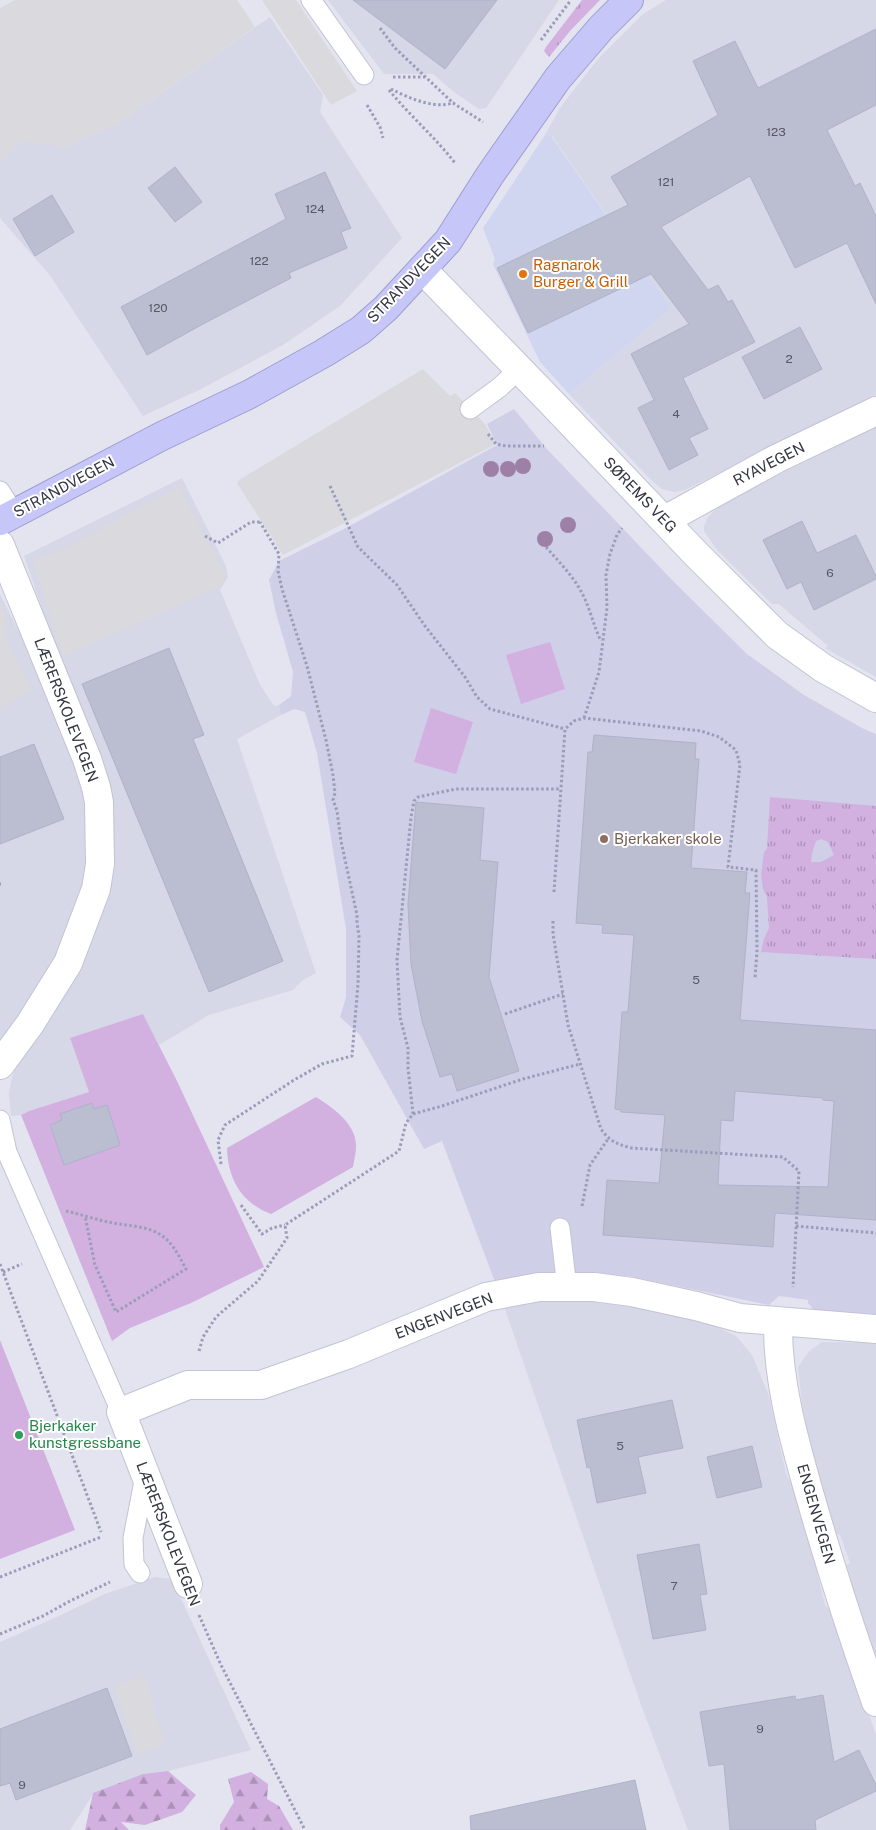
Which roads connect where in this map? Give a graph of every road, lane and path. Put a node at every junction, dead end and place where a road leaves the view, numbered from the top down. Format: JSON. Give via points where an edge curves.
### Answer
{"nodes":[{"id":1,"x":311,"y":0,"type":"edge"},
{"id":2,"x":572,"y":0,"type":"edge"},
{"id":3,"x":629,"y":0,"type":"edge"},
{"id":4,"x":380,"y":28,"type":"dead end"},
{"id":5,"x":540,"y":42,"type":"dead end"},
{"id":6,"x":364,"y":75,"type":"dead end"},
{"id":7,"x":453,"y":103,"type":"junction"},
{"id":8,"x":488,"y":126,"type":"dead end"},
{"id":9,"x":459,"y":170,"type":"dead end"},
{"id":10,"x":423,"y":270,"type":"junction"},
{"id":11,"x":519,"y":369,"type":"junction"},
{"id":12,"x":470,"y":409,"type":"dead end"},
{"id":13,"x":876,"y":410,"type":"edge"},
{"id":14,"x":485,"y":430,"type":"dead end"},
{"id":15,"x":550,"y":446,"type":"dead end"},
{"id":16,"x":330,"y":486,"type":"dead end"},
{"id":17,"x":5,"y":508,"type":"edge"},
{"id":18,"x":665,"y":520,"type":"junction"},
{"id":19,"x":628,"y":522,"type":"dead end"},
{"id":20,"x":205,"y":536,"type":"dead end"},
{"id":21,"x":0,"y":545,"type":"edge"},
{"id":22,"x":546,"y":547,"type":"dead end"},
{"id":23,"x":601,"y":642,"type":"junction"},
{"id":24,"x":876,"y":698,"type":"edge"},
{"id":25,"x":584,"y":718,"type":"junction"},
{"id":26,"x":565,"y":729,"type":"junction"},
{"id":27,"x":561,"y":789,"type":"junction"},
{"id":28,"x":554,"y":892,"type":"dead end"},
{"id":29,"x":553,"y":921,"type":"dead end"},
{"id":30,"x":755,"y":978,"type":"dead end"},
{"id":31,"x":563,"y":994,"type":"junction"},
{"id":32,"x":505,"y":1014,"type":"dead end"},
{"id":33,"x":580,"y":1064,"type":"junction"},
{"id":34,"x":0,"y":1065,"type":"edge"},
{"id":35,"x":413,"y":1114,"type":"junction"},
{"id":36,"x":0,"y":1120,"type":"edge"},
{"id":37,"x":608,"y":1138,"type":"junction"},
{"id":38,"x":221,"y":1164,"type":"dead end"},
{"id":39,"x":241,"y":1205,"type":"dead end"},
{"id":40,"x":85,"y":1216,"type":"joint"},
{"id":41,"x":285,"y":1225,"type":"junction"},
{"id":42,"x":796,"y":1226,"type":"junction"},
{"id":43,"x":560,"y":1228,"type":"joint"},
{"id":44,"x":876,"y":1233,"type":"edge"},
{"id":45,"x":0,"y":1264,"type":"edge"},
{"id":46,"x":567,"y":1288,"type":"junction"},
{"id":47,"x":784,"y":1322,"type":"junction"},
{"id":48,"x":876,"y":1329,"type":"edge"},
{"id":49,"x":188,"y":1385,"type":"junction"},
{"id":50,"x":120,"y":1412,"type":"junction"},
{"id":51,"x":145,"y":1476,"type":"junction"},
{"id":52,"x":140,"y":1573,"type":"joint"},
{"id":53,"x":0,"y":1578,"type":"edge"},
{"id":54,"x":188,"y":1584,"type":"joint"},
{"id":55,"x":0,"y":1634,"type":"edge"},
{"id":56,"x":876,"y":1702,"type":"edge"},
{"id":57,"x":305,"y":1830,"type":"edge"}],
"edges":[{"from":1,"to":6,"type":"lane"},
{"from":2,"to":5,"type":"path"},
{"from":3,"to":10,"type":"street","name":"STRANDVEGEN","via":[[558,78],[448,241]]},
{"from":4,"to":7,"type":"path","via":[[395,48]]},
{"from":7,"to":8,"type":"path"},
{"from":7,"to":9,"type":"path","via":[[429,104],[387,88],[436,140]]},
{"from":10,"to":11,"type":"street","name":"SØREMS VEG"},
{"from":10,"to":17,"type":"street","name":"STRANDVEGEN","via":[[361,330],[324,353],[250,394]]},
{"from":11,"to":12,"type":"lane"},
{"from":11,"to":18,"type":"street","name":"SØREMS VEG"},
{"from":13,"to":18,"type":"street","name":"RYAVEGEN","via":[[776,459]]},
{"from":14,"to":15,"type":"path","via":[[496,444]]},
{"from":16,"to":26,"type":"path","via":[[358,547],[397,585],[477,697],[490,709]]},
{"from":18,"to":24,"type":"street","name":"SØREMS VEG","via":[[777,635],[823,668]]},
{"from":19,"to":23,"type":"path","via":[[617,535],[610,554],[606,575],[607,608]]},
{"from":20,"to":38,"type":"path","via":[[218,543],[251,522],[261,522],[279,554],[282,589],[326,740],[359,936],[352,1056],[322,1064],[225,1125],[218,1140]]},
{"from":21,"to":34,"type":"street","name":"LÆRERSKOLEVEGEN","via":[[87,759],[96,788],[101,830],[97,881],[72,954],[35,1016]]},
{"from":22,"to":23,"type":"path","via":[[578,585]]},
{"from":23,"to":25,"type":"path","via":[[598,672]]},
{"from":25,"to":26,"type":"path"},
{"from":25,"to":30,"type":"path","via":[[701,731],[718,737],[736,750],[740,765],[728,867],[756,870]]},
{"from":26,"to":27,"type":"path"},
{"from":27,"to":28,"type":"path"},
{"from":27,"to":35,"type":"path","via":[[456,789],[418,797],[414,802],[397,960],[400,1017],[408,1048]]},
{"from":29,"to":31,"type":"path"},
{"from":31,"to":32,"type":"path"},
{"from":31,"to":33,"type":"path"},
{"from":33,"to":35,"type":"path"},
{"from":33,"to":37,"type":"path","via":[[601,1129]]},
{"from":35,"to":41,"type":"path","via":[[406,1123],[399,1152]]},
{"from":36,"to":50,"type":"lane","name":"LÆRERSKOLEVEGEN","via":[[8,1152]]},
{"from":37,"to":42,"type":"path","via":[[630,1148],[783,1157],[799,1171]]},
{"from":37,"to":43,"type":"path","via":[[587,1173],[579,1222]]},
{"from":39,"to":41,"type":"path","via":[[262,1234]]},
{"from":40,"to":40,"type":"path","via":[[95,1265],[116,1312],[186,1269],[170,1243],[152,1230]]},
{"from":41,"to":49,"type":"path","via":[[287,1238],[258,1281],[216,1317],[204,1337]]},
{"from":42,"to":44,"type":"path"},
{"from":42,"to":47,"type":"path"},
{"from":43,"to":46,"type":"lane"},
{"from":45,"to":53,"type":"path","via":[[103,1537]]},
{"from":46,"to":47,"type":"street","name":"ENGENVEGEN","via":[[594,1287],[632,1292],[740,1318]]},
{"from":46,"to":49,"type":"street","name":"ENGENVEGEN","via":[[539,1287],[486,1297],[349,1354],[262,1385]]},
{"from":47,"to":48,"type":"street","name":"ENGENVEGEN"},
{"from":47,"to":56,"type":"street","name":"ENGENVEGEN","via":[[777,1340],[797,1449],[832,1571]]},
{"from":49,"to":50,"type":"street","name":"ENGENVEGEN"},
{"from":50,"to":51,"type":"street","name":"LÆRERSKOLEVEGEN"},
{"from":51,"to":52,"type":"lane","via":[[133,1538],[134,1564]]},
{"from":51,"to":54,"type":"street","name":"LÆRERSKOLEVEGEN"},
{"from":52,"to":55,"type":"path","via":[[105,1584]]},
{"from":54,"to":57,"type":"path","name":"LÆRERSKOLEVEGEN","via":[[220,1665]]}]}
